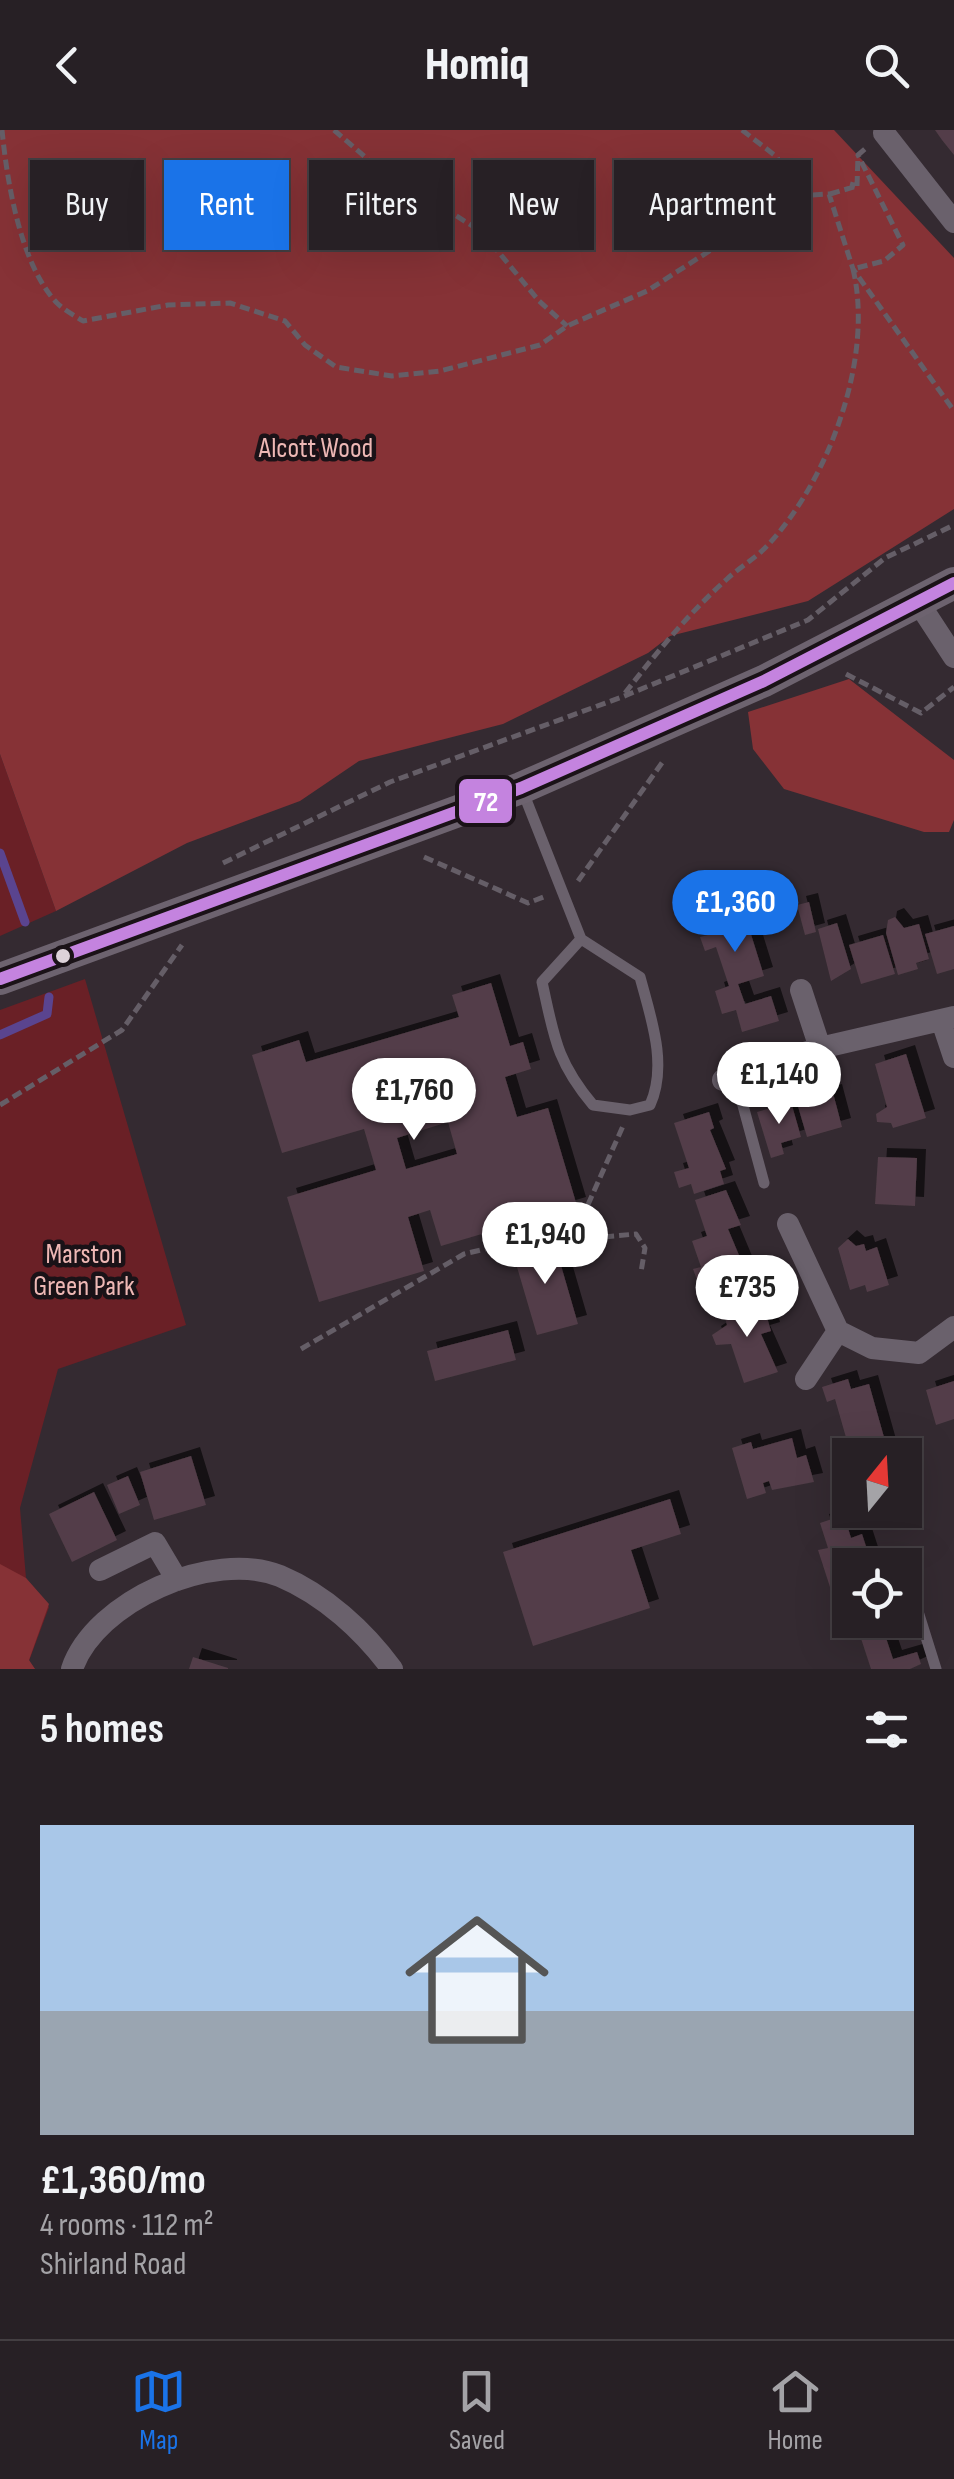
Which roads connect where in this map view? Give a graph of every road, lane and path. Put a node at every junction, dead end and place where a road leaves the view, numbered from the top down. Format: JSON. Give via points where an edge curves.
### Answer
{"nodes":[{"id":1,"x":2,"y":130,"type":"edge"},
{"id":2,"x":334,"y":130,"type":"edge"},
{"id":3,"x":742,"y":130,"type":"edge"},
{"id":4,"x":884,"y":132,"type":"joint"},
{"id":5,"x":858,"y":155,"type":"junction"},
{"id":6,"x":778,"y":160,"type":"edge"},
{"id":7,"x":850,"y":184,"type":"dead end"},
{"id":8,"x":858,"y":186,"type":"junction"},
{"id":9,"x":829,"y":194,"type":"junction"},
{"id":10,"x":811,"y":195,"type":"edge"},
{"id":11,"x":954,"y":222,"type":"edge"},
{"id":12,"x":711,"y":250,"type":"edge"},
{"id":13,"x":854,"y":269,"type":"junction"},
{"id":14,"x":567,"y":326,"type":"junction"},
{"id":15,"x":954,"y":411,"type":"edge"},
{"id":16,"x":954,"y":525,"type":"edge"},
{"id":17,"x":954,"y":583,"type":"edge"},
{"id":18,"x":918,"y":602,"type":"junction"},
{"id":19,"x":954,"y":657,"type":"edge"},
{"id":20,"x":844,"y":673,"type":"dead end"},
{"id":21,"x":954,"y":687,"type":"edge"},
{"id":22,"x":622,"y":696,"type":"junction"},
{"id":23,"x":668,"y":754,"type":"dead end"},
{"id":24,"x":521,"y":788,"type":"junction"},
{"id":25,"x":409,"y":862,"type":"dead end"},
{"id":26,"x":217,"y":866,"type":"dead end"},
{"id":27,"x":562,"y":890,"type":"junction"},
{"id":28,"x":199,"y":938,"type":"dead end"},
{"id":29,"x":581,"y":939,"type":"junction"},
{"id":30,"x":0,"y":979,"type":"edge"},
{"id":31,"x":801,"y":990,"type":"dead end"},
{"id":32,"x":948,"y":1019,"type":"edge"},
{"id":33,"x":820,"y":1048,"type":"junction"},
{"id":34,"x":954,"y":1057,"type":"edge"},
{"id":35,"x":729,"y":1078,"type":"joint"},
{"id":36,"x":0,"y":1104,"type":"edge"},
{"id":37,"x":630,"y":1110,"type":"junction"},
{"id":38,"x":764,"y":1183,"type":"dead end"},
{"id":39,"x":788,"y":1224,"type":"dead end"},
{"id":40,"x":578,"y":1228,"type":"junction"},
{"id":41,"x":641,"y":1272,"type":"dead end"},
{"id":42,"x":954,"y":1327,"type":"edge"},
{"id":43,"x":838,"y":1331,"type":"junction"},
{"id":44,"x":301,"y":1349,"type":"dead end"},
{"id":45,"x":806,"y":1379,"type":"dead end"},
{"id":46,"x":100,"y":1570,"type":"dead end"},
{"id":47,"x":177,"y":1580,"type":"junction"},
{"id":48,"x":922,"y":1624,"type":"edge"},
{"id":49,"x":72,"y":1669,"type":"edge"},
{"id":50,"x":392,"y":1669,"type":"edge"},
{"id":51,"x":936,"y":1669,"type":"edge"}],
"edges":[{"from":1,"to":14,"type":"path","via":[[16,215],[34,262],[56,302],[83,321],[168,305],[230,303],[285,321],[336,368],[392,376],[540,345]]},
{"from":2,"to":14,"type":"path","via":[[372,163],[482,232]]},
{"from":3,"to":6,"type":"path"},
{"from":4,"to":5,"type":"path"},
{"from":4,"to":11,"type":"street"},
{"from":5,"to":8,"type":"path"},
{"from":5,"to":13,"type":"path","via":[[902,245],[884,260]]},
{"from":7,"to":8,"type":"path"},
{"from":8,"to":9,"type":"path"},
{"from":9,"to":10,"type":"path"},
{"from":9,"to":13,"type":"path"},
{"from":12,"to":14,"type":"path","via":[[647,291]]},
{"from":13,"to":15,"type":"path"},
{"from":13,"to":22,"type":"path","via":[[858,341],[845,411],[808,486],[769,544],[670,636]]},
{"from":16,"to":22,"type":"path","via":[[885,558],[808,620]]},
{"from":17,"to":18,"type":"street"},
{"from":18,"to":19,"type":"street"},
{"from":18,"to":24,"type":"street","via":[[764,681]]},
{"from":20,"to":21,"type":"path","via":[[921,713]]},
{"from":22,"to":26,"type":"path","via":[[390,782]]},
{"from":23,"to":27,"type":"path","via":[[585,878]]},
{"from":24,"to":27,"type":"lane"},
{"from":24,"to":30,"type":"street"},
{"from":25,"to":27,"type":"path","via":[[426,856],[528,903]]},
{"from":27,"to":29,"type":"lane"},
{"from":28,"to":36,"type":"path","via":[[182,944],[122,1030]]},
{"from":29,"to":37,"type":"lane","via":[[640,977],[656,1042],[658,1088],[650,1105]]},
{"from":29,"to":37,"type":"lane","via":[[542,982],[556,1049],[593,1105]]},
{"from":31,"to":33,"type":"street"},
{"from":32,"to":33,"type":"street"},
{"from":32,"to":34,"type":"street"},
{"from":33,"to":35,"type":"street"},
{"from":35,"to":38,"type":"lane"},
{"from":37,"to":40,"type":"path"},
{"from":39,"to":43,"type":"street"},
{"from":40,"to":41,"type":"path","via":[[592,1238],[636,1234],[645,1248]]},
{"from":40,"to":44,"type":"path","via":[[464,1254]]},
{"from":42,"to":43,"type":"street","via":[[918,1354],[872,1348]]},
{"from":43,"to":45,"type":"street"},
{"from":46,"to":47,"type":"street","via":[[154,1543]]},
{"from":47,"to":49,"type":"street","via":[[100,1622]]},
{"from":47,"to":50,"type":"street","via":[[246,1568],[279,1576],[352,1623]]},
{"from":48,"to":51,"type":"lane"}]}
